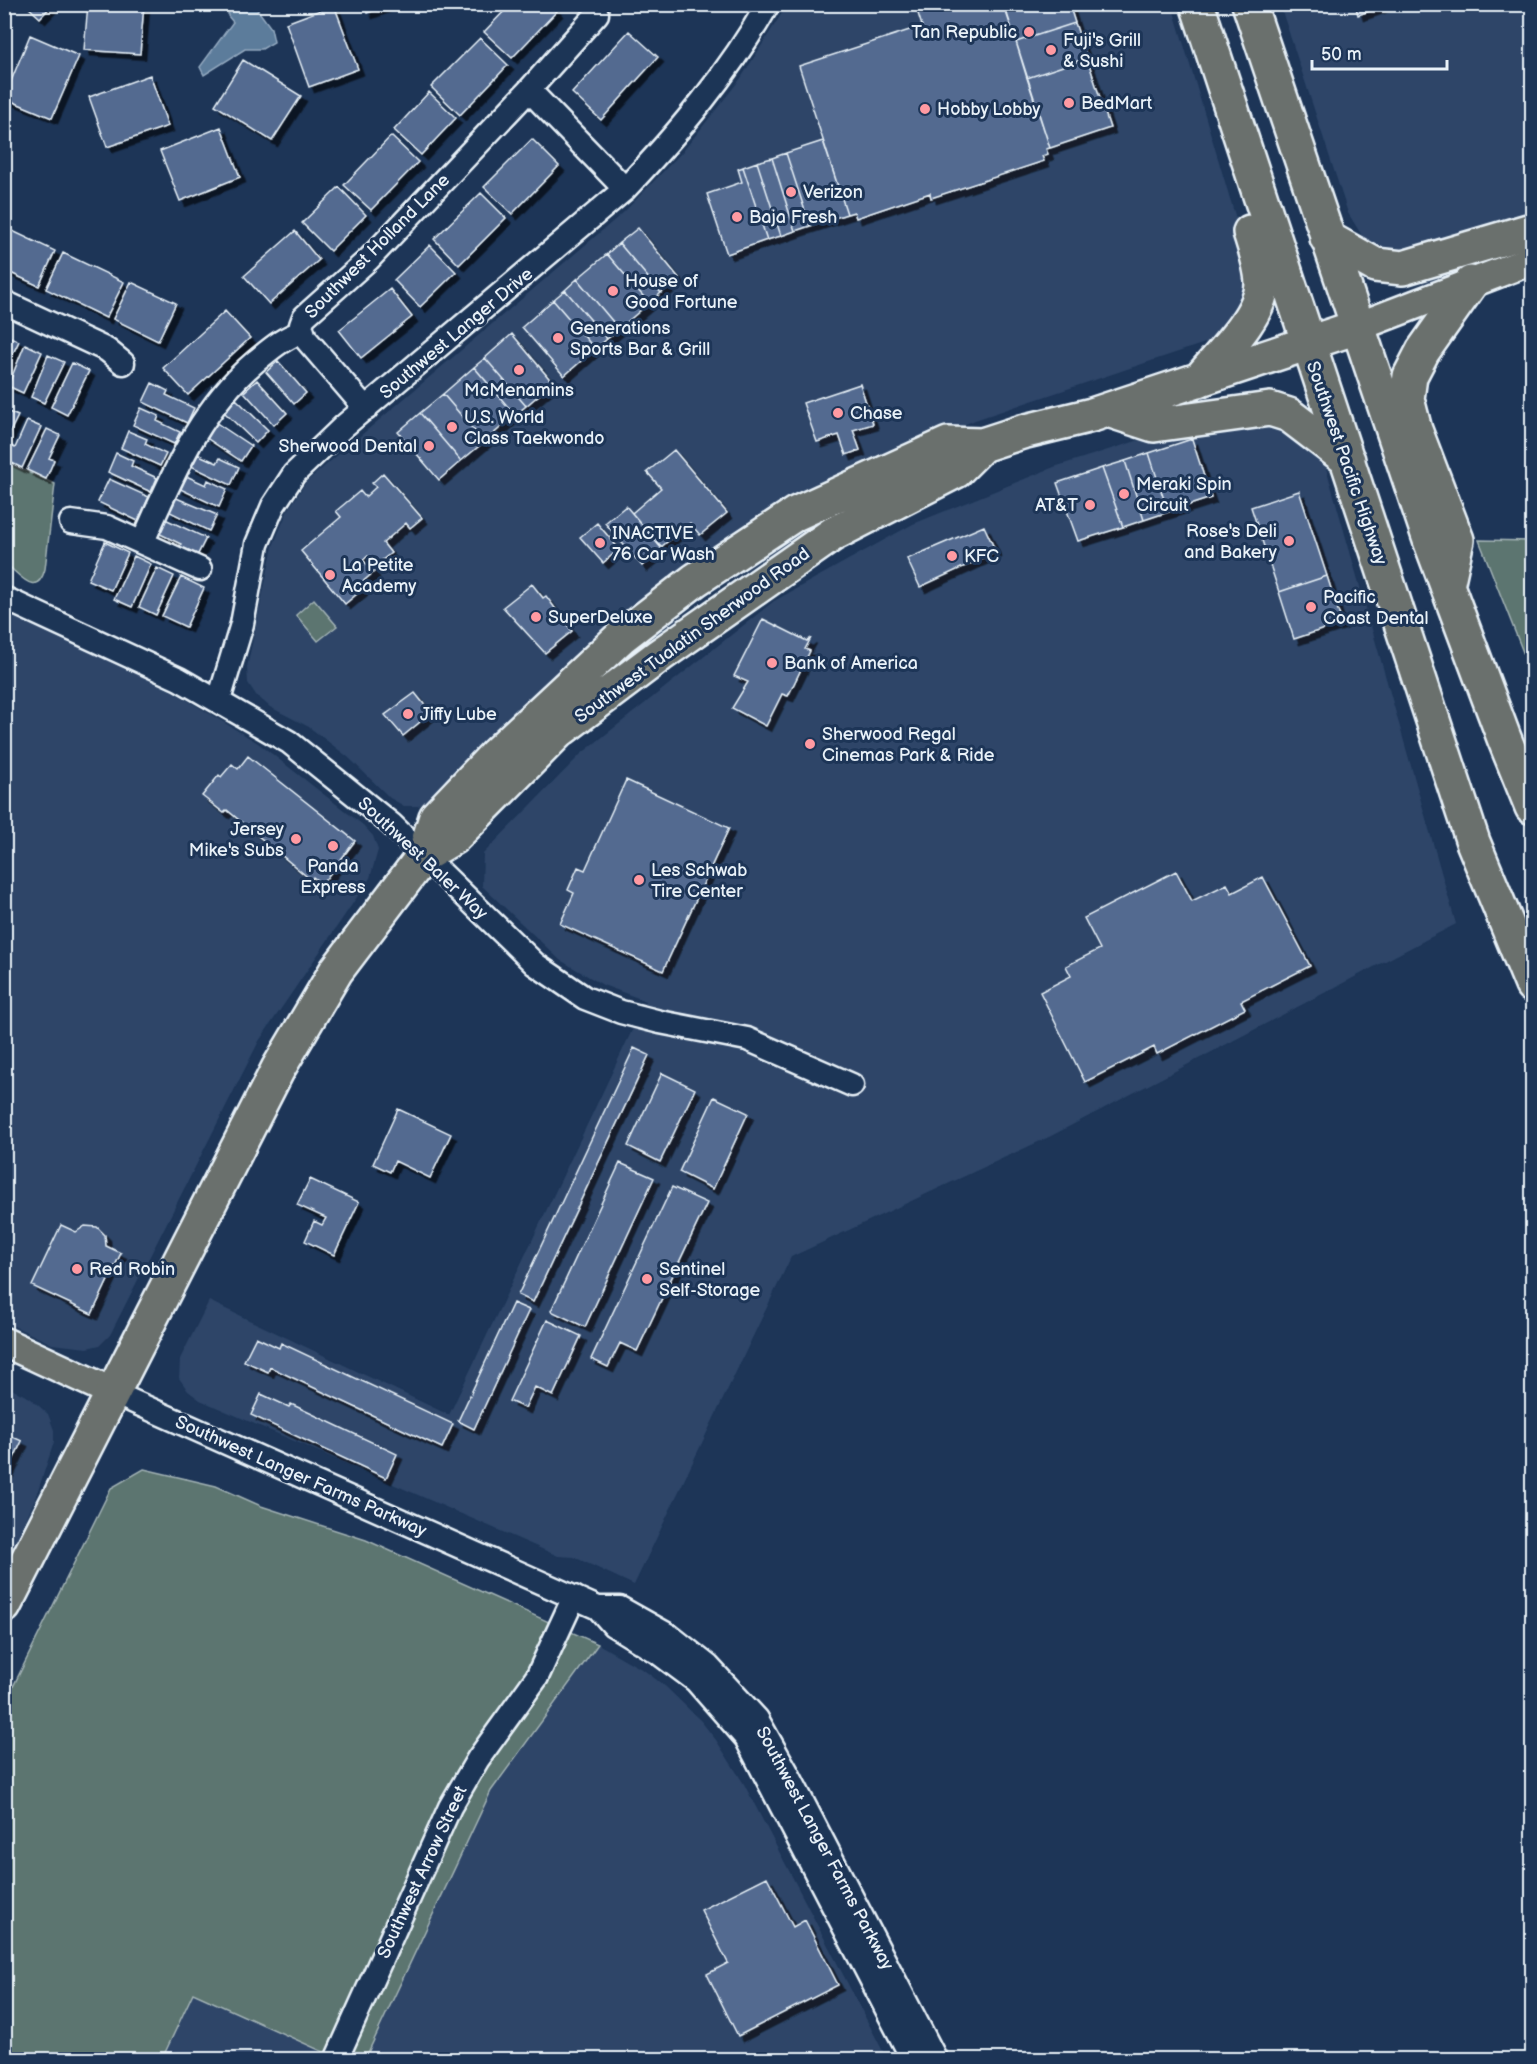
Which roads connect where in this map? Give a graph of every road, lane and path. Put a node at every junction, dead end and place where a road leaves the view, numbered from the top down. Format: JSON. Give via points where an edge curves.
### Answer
{"nodes":[{"id":1,"x":768,"y":4,"type":"edge"},
{"id":2,"x":1197,"y":4,"type":"edge"},
{"id":3,"x":1249,"y":4,"type":"edge"},
{"id":4,"x":597,"y":14,"type":"dead end"},
{"id":5,"x":1217,"y":68,"type":"junction"},
{"id":6,"x":529,"y":90,"type":"junction"},
{"id":7,"x":625,"y":189,"type":"junction"},
{"id":8,"x":1533,"y":234,"type":"edge"},
{"id":9,"x":1327,"y":238,"type":"junction"},
{"id":10,"x":1533,"y":260,"type":"edge"},
{"id":11,"x":1471,"y":284,"type":"junction"},
{"id":12,"x":4,"y":302,"type":"edge"},
{"id":13,"x":1357,"y":327,"type":"junction"},
{"id":14,"x":302,"y":332,"type":"junction"},
{"id":15,"x":1307,"y":344,"type":"junction"},
{"id":16,"x":123,"y":363,"type":"dead end"},
{"id":17,"x":1199,"y":380,"type":"junction"},
{"id":18,"x":366,"y":409,"type":"junction"},
{"id":19,"x":1108,"y":410,"type":"junction"},
{"id":20,"x":982,"y":445,"type":"junction"},
{"id":21,"x":1348,"y":460,"type":"junction"},
{"id":22,"x":71,"y":522,"type":"dead end"},
{"id":23,"x":783,"y":522,"type":"junction"},
{"id":24,"x":142,"y":542,"type":"junction"},
{"id":25,"x":200,"y":569,"type":"dead end"},
{"id":26,"x":1447,"y":586,"type":"junction"},
{"id":27,"x":4,"y":598,"type":"edge"},
{"id":28,"x":673,"y":647,"type":"junction"},
{"id":29,"x":219,"y":700,"type":"junction"},
{"id":30,"x":1533,"y":807,"type":"edge"},
{"id":31,"x":424,"y":855,"type":"junction"},
{"id":32,"x":1533,"y":985,"type":"edge"},
{"id":33,"x":852,"y":1085,"type":"dead end"},
{"id":34,"x":4,"y":1341,"type":"edge"},
{"id":35,"x":114,"y":1393,"type":"junction"},
{"id":36,"x":574,"y":1597,"type":"junction"},
{"id":37,"x":4,"y":1605,"type":"edge"},
{"id":38,"x":598,"y":1608,"type":"junction"},
{"id":39,"x":336,"y":2060,"type":"edge"},
{"id":40,"x":913,"y":2060,"type":"edge"},
{"id":41,"x":936,"y":2060,"type":"edge"}],
"edges":[{"from":1,"to":7,"type":"street","name":"Southwest Langer Drive","via":[[706,97]]},
{"from":2,"to":5,"type":"highway","name":"Southwest Pacific Highway"},
{"from":3,"to":9,"type":"highway"},
{"from":4,"to":6,"type":"street","name":"Southwest Holland Lane"},
{"from":5,"to":15,"type":"highway","name":"Southwest Pacific Highway"},
{"from":5,"to":17,"type":"highway","via":[[1207,96],[1258,257],[1262,285],[1256,308]]},
{"from":6,"to":7,"type":"street"},
{"from":6,"to":14,"type":"street","name":"Southwest Holland Lane","via":[[369,259],[313,306],[304,316]]},
{"from":7,"to":18,"type":"street","name":"Southwest Langer Drive"},
{"from":8,"to":9,"type":"highway","via":[[1528,231],[1403,268],[1375,266]]},
{"from":9,"to":13,"type":"highway"},
{"from":10,"to":11,"type":"main road"},
{"from":11,"to":13,"type":"main road"},
{"from":11,"to":26,"type":"highway","via":[[1423,351],[1410,376],[1407,399],[1414,430],[1456,540]]},
{"from":12,"to":16,"type":"street","via":[[107,350]]},
{"from":13,"to":15,"type":"highway","name":"Southwest Tualatin Sherwood Road"},
{"from":13,"to":26,"type":"highway"},
{"from":14,"to":18,"type":"street","name":"Southwest Holland Lane"},
{"from":14,"to":24,"type":"street","via":[[283,338],[217,399],[179,461]]},
{"from":15,"to":17,"type":"highway","name":"Southwest Tualatin Sherwood Road"},
{"from":15,"to":21,"type":"highway","name":"Southwest Pacific Highway"},
{"from":17,"to":19,"type":"highway","name":"Southwest Tualatin Sherwood Road"},
{"from":18,"to":29,"type":"street","name":"Southwest Langer Drive","via":[[308,459],[273,506],[257,544],[242,624]]},
{"from":19,"to":20,"type":"highway","name":"Southwest Tualatin Sherwood Road"},
{"from":19,"to":21,"type":"highway","via":[[1154,424],[1270,409],[1289,415]]},
{"from":20,"to":23,"type":"highway","name":"Southwest Tualatin Sherwood Road","via":[[948,444]]},
{"from":20,"to":28,"type":"highway","name":"Southwest Tualatin Sherwood Road","via":[[956,471],[833,534]]},
{"from":21,"to":32,"type":"highway","name":"Southwest Pacific Highway","via":[[1473,842]]},
{"from":22,"to":24,"type":"street","via":[[106,527]]},
{"from":23,"to":28,"type":"highway","via":[[764,555],[702,603],[684,623]]},
{"from":23,"to":31,"type":"highway","name":"Southwest Tualatin Sherwood Road","via":[[657,607],[542,710],[436,817]]},
{"from":24,"to":25,"type":"street"},
{"from":26,"to":30,"type":"highway"},
{"from":27,"to":29,"type":"street","name":"Southwest Baler Way"},
{"from":28,"to":31,"type":"highway","name":"Southwest Tualatin Sherwood Road","via":[[560,731],[454,837]]},
{"from":29,"to":31,"type":"street","name":"Southwest Baler Way","via":[[310,757]]},
{"from":31,"to":33,"type":"street","name":"Southwest Baler Way","via":[[535,964],[585,998],[660,1022],[747,1039]]},
{"from":31,"to":35,"type":"highway","name":"Southwest Tualatin Sherwood Road","via":[[336,971],[278,1069]]},
{"from":34,"to":35,"type":"main road","name":"Southwest Langer Farms Parkway"},
{"from":35,"to":36,"type":"street","name":"Southwest Langer Farms Parkway"},
{"from":35,"to":37,"type":"highway","name":"Southwest Tualatin Sherwood Road"},
{"from":36,"to":38,"type":"street","name":"Southwest Langer Farms Parkway"},
{"from":36,"to":39,"type":"street","name":"Southwest Arrow Street","via":[[537,1677],[478,1759],[450,1807]]},
{"from":38,"to":40,"type":"street","name":"Southwest Langer Farms Parkway","via":[[613,1625],[696,1681],[746,1738]]},
{"from":38,"to":41,"type":"street","name":"Southwest Langer Farms Parkway","via":[[620,1608],[670,1636],[708,1666],[757,1719]]}]}
